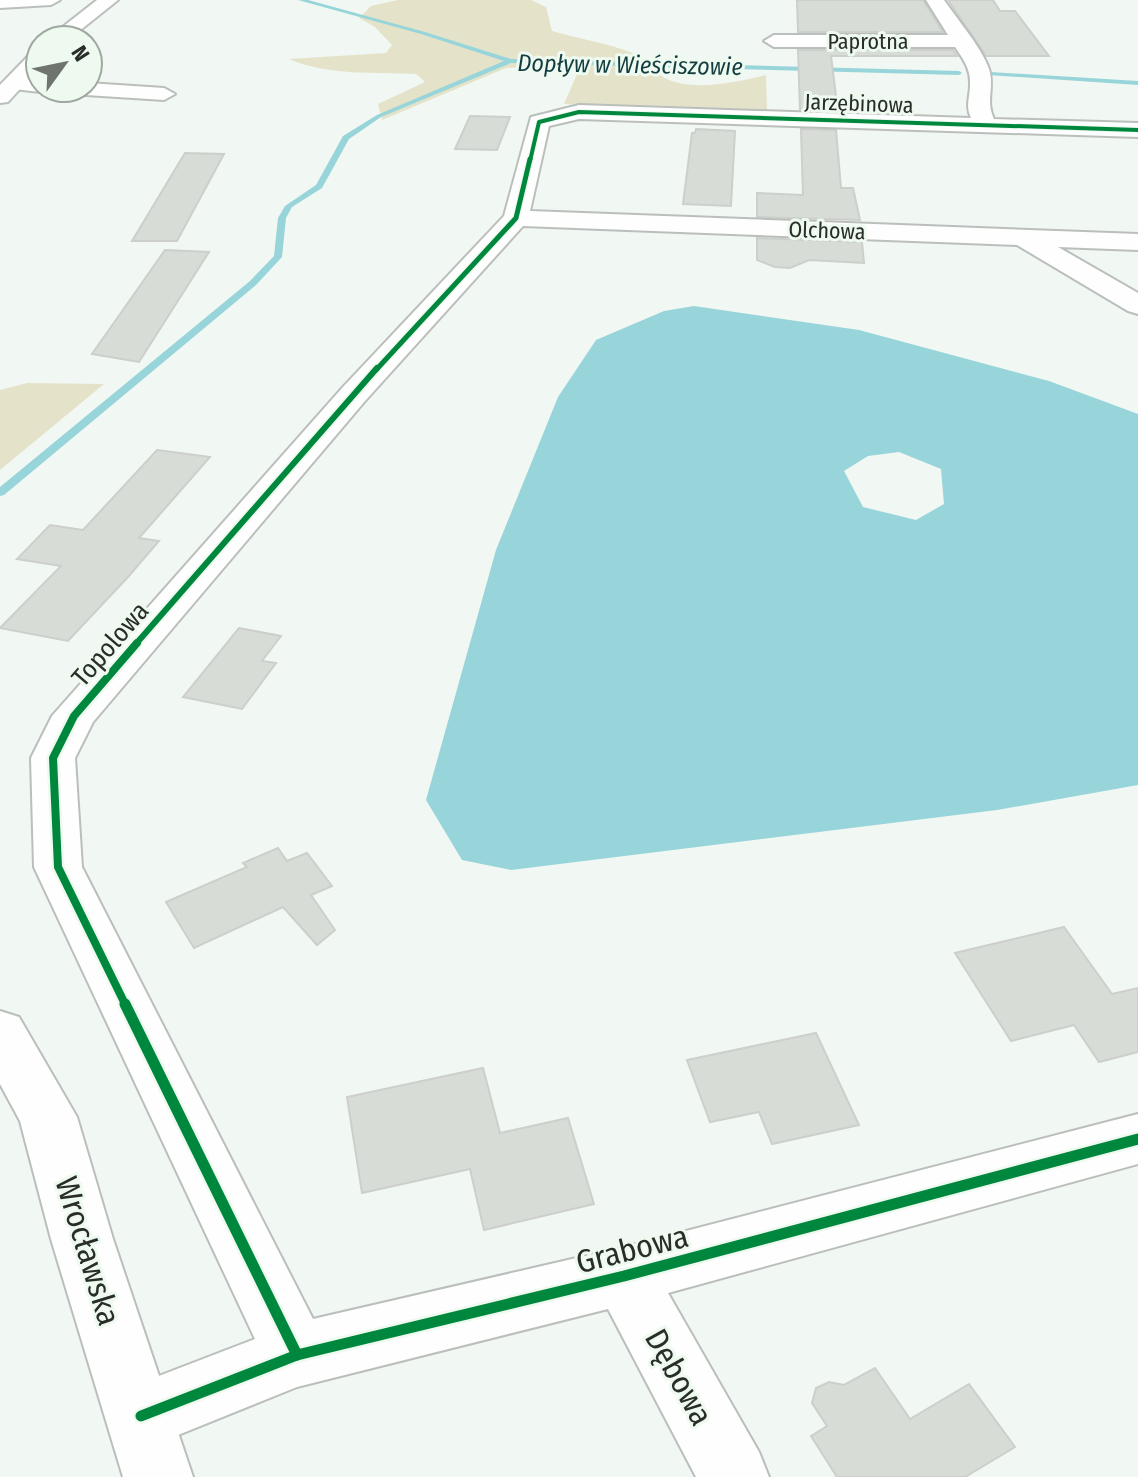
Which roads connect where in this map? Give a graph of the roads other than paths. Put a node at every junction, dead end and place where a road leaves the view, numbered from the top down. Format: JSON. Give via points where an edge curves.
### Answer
{"nodes":[{"id":1,"x":51,"y":0,"type":"edge"},
{"id":2,"x":109,"y":0,"type":"edge"},
{"id":3,"x":0,"y":3,"type":"edge"},
{"id":4,"x":935,"y":10,"type":"edge"},
{"id":5,"x":77,"y":24,"type":"edge"},
{"id":6,"x":774,"y":41,"type":"dead end"},
{"id":7,"x":962,"y":41,"type":"junction"},
{"id":8,"x":24,"y":72,"type":"edge"},
{"id":9,"x":104,"y":90,"type":"edge"},
{"id":10,"x":6,"y":91,"type":"edge"},
{"id":11,"x":164,"y":94,"type":"dead end"},
{"id":12,"x":579,"y":112,"type":"joint"},
{"id":13,"x":986,"y":126,"type":"junction"},
{"id":14,"x":1138,"y":130,"type":"edge"},
{"id":15,"x":516,"y":218,"type":"junction"},
{"id":16,"x":1025,"y":238,"type":"junction"},
{"id":17,"x":1138,"y":242,"type":"edge"},
{"id":18,"x":1138,"y":305,"type":"edge"},
{"id":19,"x":0,"y":1033,"type":"edge"},
{"id":20,"x":1138,"y":1139,"type":"edge"},
{"id":21,"x":624,"y":1276,"type":"junction"},
{"id":22,"x":297,"y":1355,"type":"junction"},
{"id":23,"x":150,"y":1446,"type":"edge"},
{"id":24,"x":734,"y":1477,"type":"edge"}],
"edges":[{"from":1,"to":3,"type":"street"},
{"from":2,"to":5,"type":"street"},
{"from":4,"to":7,"type":"street"},
{"from":6,"to":7,"type":"street","name":"Paprotna"},
{"from":7,"to":13,"type":"street","via":[[979,68],[977,107]]},
{"from":8,"to":10,"type":"street"},
{"from":9,"to":11,"type":"street"},
{"from":12,"to":13,"type":"street","name":"Jarzębinowa"},
{"from":12,"to":15,"type":"street","name":"Topolowa","via":[[539,122]]},
{"from":13,"to":14,"type":"street","name":"Jarzębinowa"},
{"from":15,"to":16,"type":"street","name":"Olchowa"},
{"from":15,"to":22,"type":"street","name":"Topolowa","via":[[354,394],[74,716],[53,758],[58,867]]},
{"from":16,"to":17,"type":"street","name":"Olchowa"},
{"from":16,"to":18,"type":"street"},
{"from":19,"to":23,"type":"street","name":"Wrocławska","via":[[48,1117]]},
{"from":20,"to":21,"type":"street","name":"Grabowa"},
{"from":21,"to":22,"type":"street","name":"Grabowa"},
{"from":21,"to":24,"type":"street","name":"Dębowa"},
{"from":22,"to":23,"type":"street","name":"Grabowa"}]}
